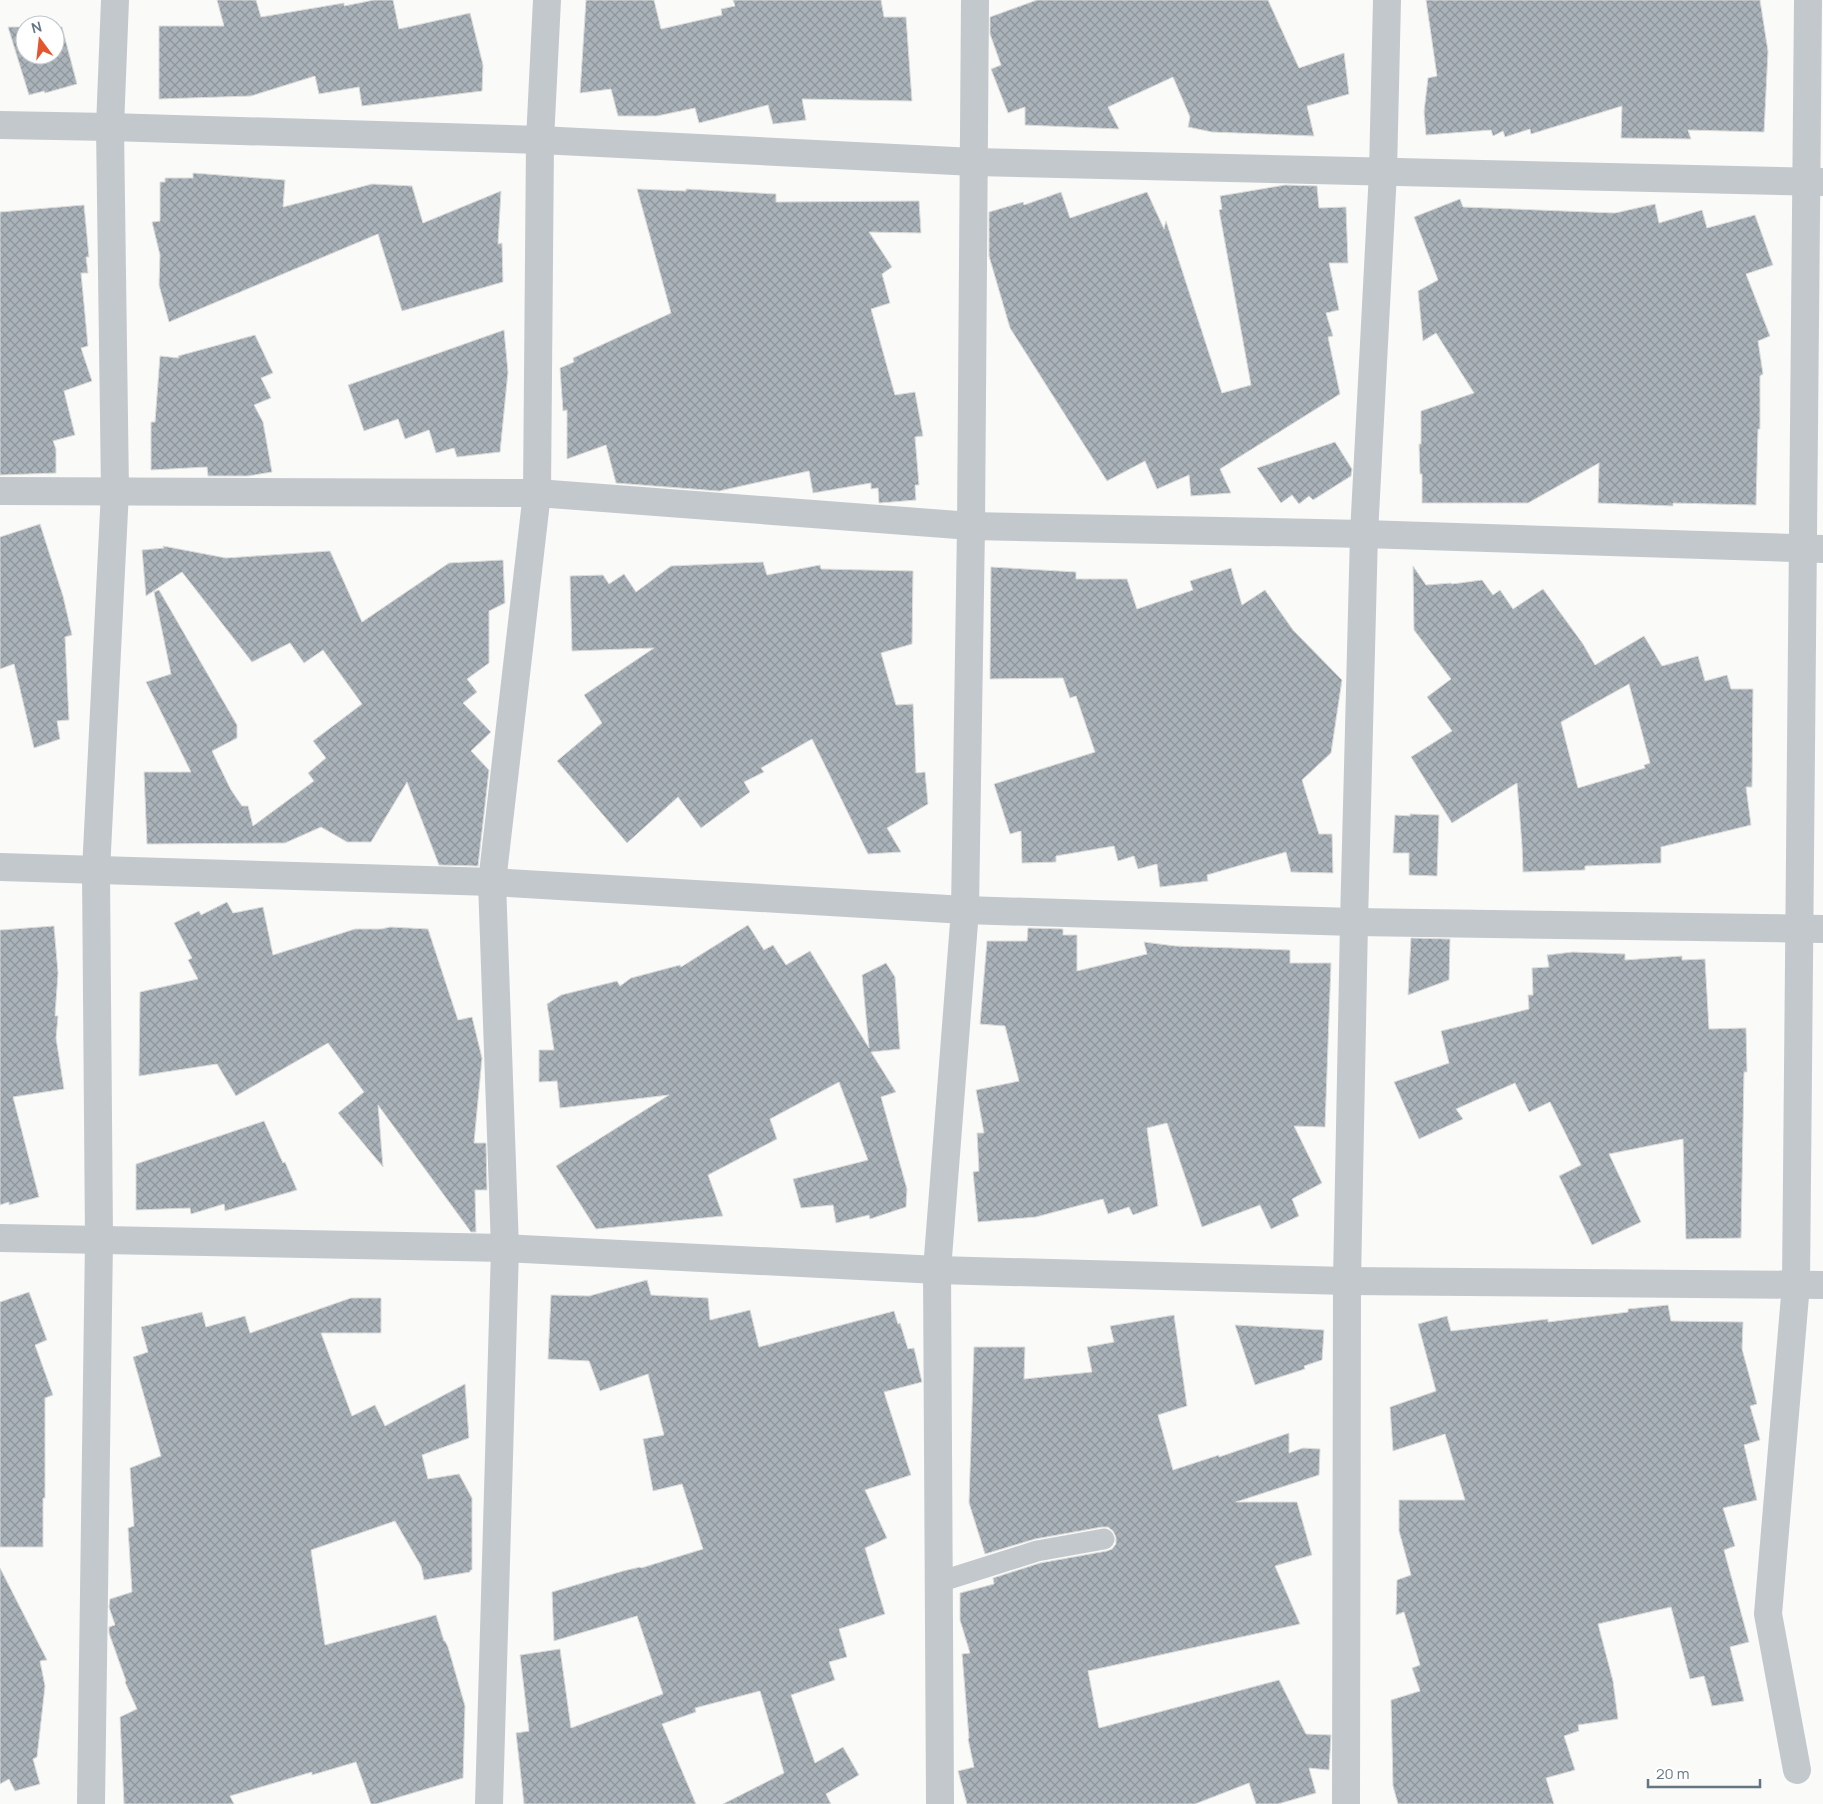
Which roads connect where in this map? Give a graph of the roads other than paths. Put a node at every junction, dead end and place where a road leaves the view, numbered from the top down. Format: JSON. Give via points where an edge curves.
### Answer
{"nodes":[{"id":1,"x":115,"y":0,"type":"edge"},
{"id":2,"x":547,"y":0,"type":"edge"},
{"id":3,"x":975,"y":0,"type":"edge"},
{"id":4,"x":1387,"y":0,"type":"edge"},
{"id":5,"x":1808,"y":0,"type":"edge"},
{"id":6,"x":0,"y":125,"type":"edge"},
{"id":7,"x":110,"y":127,"type":"junction"},
{"id":8,"x":540,"y":140,"type":"junction"},
{"id":9,"x":974,"y":162,"type":"junction"},
{"id":10,"x":1383,"y":172,"type":"junction"},
{"id":11,"x":1815,"y":181,"type":"edge"},
{"id":12,"x":115,"y":490,"type":"junction"},
{"id":13,"x":0,"y":492,"type":"edge"},
{"id":14,"x":537,"y":493,"type":"junction"},
{"id":15,"x":971,"y":526,"type":"junction"},
{"id":16,"x":1364,"y":534,"type":"junction"},
{"id":17,"x":1812,"y":549,"type":"edge"},
{"id":18,"x":0,"y":868,"type":"edge"},
{"id":19,"x":96,"y":871,"type":"junction"},
{"id":20,"x":492,"y":882,"type":"junction"},
{"id":21,"x":965,"y":910,"type":"junction"},
{"id":22,"x":1354,"y":922,"type":"junction"},
{"id":23,"x":1811,"y":928,"type":"edge"},
{"id":24,"x":0,"y":1238,"type":"edge"},
{"id":25,"x":98,"y":1240,"type":"junction"},
{"id":26,"x":504,"y":1248,"type":"junction"},
{"id":27,"x":936,"y":1270,"type":"junction"},
{"id":28,"x":1347,"y":1281,"type":"junction"},
{"id":29,"x":1796,"y":1284,"type":"junction"},
{"id":30,"x":1823,"y":1285,"type":"edge"},
{"id":31,"x":1104,"y":1539,"type":"dead end"},
{"id":32,"x":939,"y":1582,"type":"junction"},
{"id":33,"x":1797,"y":1770,"type":"dead end"},
{"id":34,"x":91,"y":1804,"type":"edge"},
{"id":35,"x":490,"y":1804,"type":"edge"},
{"id":36,"x":940,"y":1804,"type":"edge"},
{"id":37,"x":1346,"y":1804,"type":"edge"}],
"edges":[{"from":1,"to":7,"type":"street"},
{"from":2,"to":8,"type":"street"},
{"from":3,"to":9,"type":"street"},
{"from":4,"to":10,"type":"street"},
{"from":5,"to":11,"type":"street"},
{"from":6,"to":7,"type":"street"},
{"from":7,"to":8,"type":"street"},
{"from":7,"to":12,"type":"street"},
{"from":8,"to":9,"type":"street"},
{"from":8,"to":14,"type":"street"},
{"from":9,"to":10,"type":"street"},
{"from":9,"to":15,"type":"street"},
{"from":10,"to":11,"type":"street"},
{"from":10,"to":16,"type":"street"},
{"from":11,"to":17,"type":"street"},
{"from":12,"to":13,"type":"street"},
{"from":12,"to":14,"type":"street"},
{"from":12,"to":19,"type":"street"},
{"from":14,"to":15,"type":"street"},
{"from":14,"to":20,"type":"street"},
{"from":15,"to":16,"type":"street"},
{"from":15,"to":21,"type":"street"},
{"from":16,"to":17,"type":"street"},
{"from":16,"to":22,"type":"street"},
{"from":17,"to":23,"type":"street"},
{"from":18,"to":19,"type":"street"},
{"from":19,"to":20,"type":"street"},
{"from":19,"to":25,"type":"street"},
{"from":20,"to":21,"type":"street"},
{"from":20,"to":26,"type":"street"},
{"from":21,"to":22,"type":"street"},
{"from":21,"to":27,"type":"street"},
{"from":22,"to":23,"type":"street"},
{"from":22,"to":28,"type":"street"},
{"from":23,"to":29,"type":"street"},
{"from":24,"to":25,"type":"street"},
{"from":25,"to":26,"type":"street"},
{"from":25,"to":34,"type":"street"},
{"from":26,"to":27,"type":"street"},
{"from":26,"to":35,"type":"street"},
{"from":27,"to":28,"type":"street"},
{"from":27,"to":32,"type":"street"},
{"from":28,"to":29,"type":"street"},
{"from":28,"to":37,"type":"street"},
{"from":29,"to":30,"type":"street"},
{"from":29,"to":33,"type":"street","via":[[1768,1614]]},
{"from":31,"to":32,"type":"lane","via":[[1037,1551]]},
{"from":32,"to":36,"type":"street"}]}
